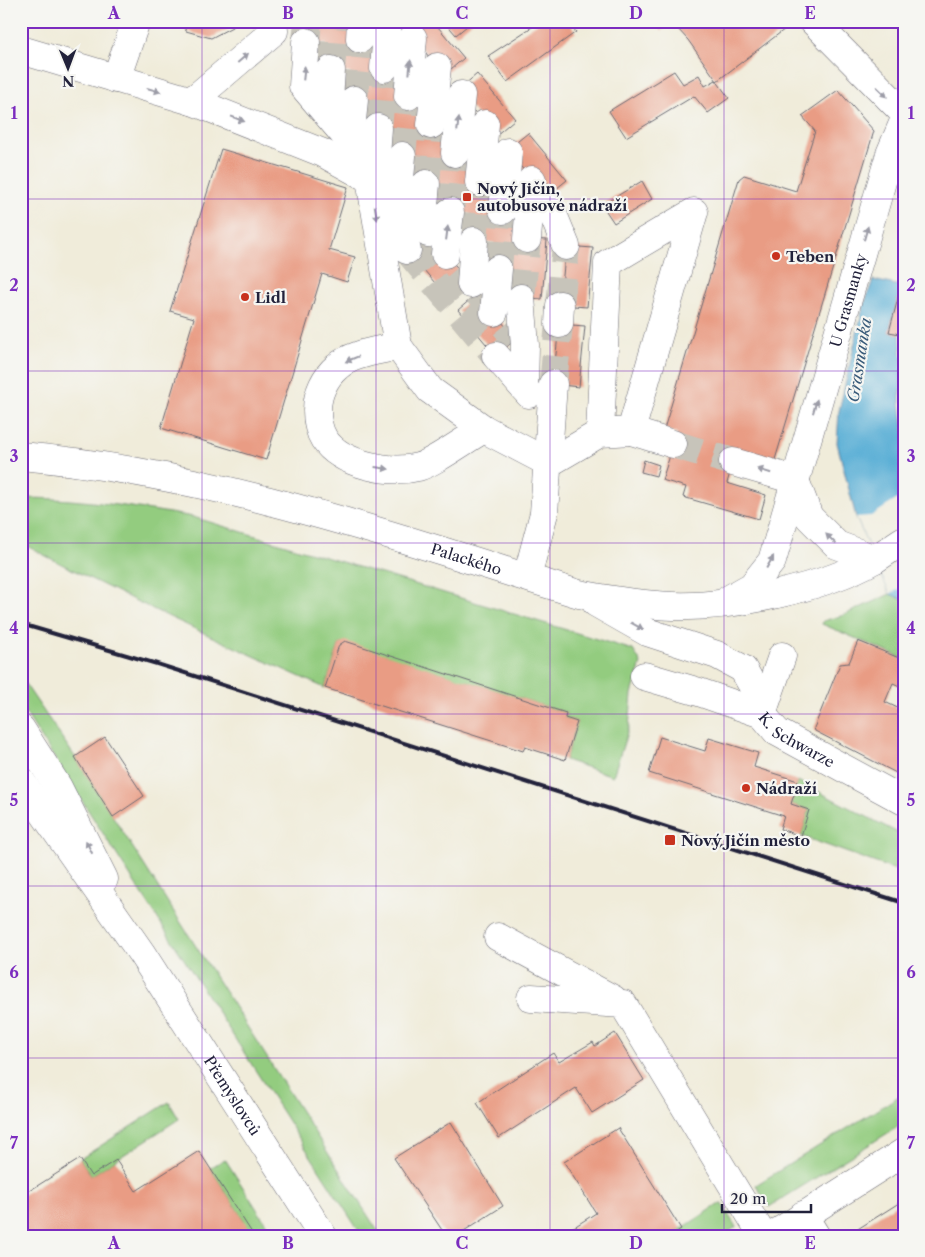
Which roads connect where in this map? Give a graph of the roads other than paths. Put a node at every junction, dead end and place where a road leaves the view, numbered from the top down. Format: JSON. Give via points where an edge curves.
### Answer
{"nodes":[{"id":1,"x":136,"y":21,"type":"edge"},
{"id":2,"x":273,"y":21,"type":"edge"},
{"id":3,"x":813,"y":21,"type":"edge"},
{"id":4,"x":401,"y":27,"type":"edge"},
{"id":5,"x":306,"y":42,"type":"tunnel mouth"},
{"id":6,"x":21,"y":50,"type":"edge"},
{"id":7,"x":384,"y":68,"type":"tunnel mouth"},
{"id":8,"x":331,"y":70,"type":"tunnel mouth"},
{"id":9,"x":116,"y":79,"type":"junction"},
{"id":10,"x":408,"y":96,"type":"tunnel mouth"},
{"id":11,"x":354,"y":100,"type":"tunnel mouth"},
{"id":12,"x":192,"y":101,"type":"junction"},
{"id":13,"x":904,"y":113,"type":"edge"},
{"id":14,"x":328,"y":115,"type":"junction"},
{"id":15,"x":904,"y":121,"type":"edge"},
{"id":16,"x":431,"y":125,"type":"tunnel mouth"},
{"id":17,"x":378,"y":128,"type":"tunnel mouth"},
{"id":18,"x":350,"y":142,"type":"junction"},
{"id":19,"x":455,"y":153,"type":"tunnel mouth"},
{"id":20,"x":402,"y":156,"type":"tunnel mouth"},
{"id":21,"x":375,"y":171,"type":"junction"},
{"id":22,"x":479,"y":182,"type":"tunnel mouth"},
{"id":23,"x":426,"y":184,"type":"tunnel mouth"},
{"id":24,"x":398,"y":198,"type":"junction"},
{"id":25,"x":503,"y":210,"type":"tunnel mouth"},
{"id":26,"x":450,"y":212,"type":"tunnel mouth"},
{"id":27,"x":527,"y":239,"type":"tunnel mouth"},
{"id":28,"x":474,"y":241,"type":"tunnel mouth"},
{"id":29,"x":566,"y":246,"type":"tunnel mouth"},
{"id":30,"x":445,"y":254,"type":"dead end"},
{"id":31,"x":498,"y":269,"type":"tunnel mouth"},
{"id":32,"x":522,"y":298,"type":"tunnel mouth"},
{"id":33,"x":398,"y":346,"type":"junction"},
{"id":34,"x":553,"y":384,"type":"tunnel mouth"},
{"id":35,"x":551,"y":420,"type":"junction"},
{"id":36,"x":484,"y":429,"type":"junction"},
{"id":37,"x":631,"y":431,"type":"junction"},
{"id":38,"x":600,"y":432,"type":"junction"},
{"id":39,"x":674,"y":444,"type":"tunnel mouth"},
{"id":40,"x":21,"y":456,"type":"edge"},
{"id":41,"x":733,"y":462,"type":"tunnel mouth"},
{"id":42,"x":549,"y":463,"type":"junction"},
{"id":43,"x":795,"y":480,"type":"junction"},
{"id":44,"x":904,"y":540,"type":"edge"},
{"id":45,"x":875,"y":559,"type":"junction"},
{"id":46,"x":527,"y":578,"type":"junction"},
{"id":47,"x":579,"y":594,"type":"junction"},
{"id":48,"x":721,"y":604,"type":"junction"},
{"id":49,"x":782,"y":656,"type":"dead end"},
{"id":50,"x":644,"y":676,"type":"dead end"},
{"id":51,"x":762,"y":714,"type":"junction"},
{"id":52,"x":21,"y":729,"type":"edge"},
{"id":53,"x":26,"y":792,"type":"edge"},
{"id":54,"x":904,"y":801,"type":"edge"},
{"id":55,"x":498,"y":937,"type":"dead end"},
{"id":56,"x":142,"y":954,"type":"junction"},
{"id":57,"x":532,"y":998,"type":"dead end"},
{"id":58,"x":623,"y":1004,"type":"junction"},
{"id":59,"x":904,"y":1152,"type":"edge"},
{"id":60,"x":810,"y":1226,"type":"edge"},
{"id":61,"x":323,"y":1236,"type":"edge"},
{"id":62,"x":763,"y":1236,"type":"edge"},
{"id":63,"x":772,"y":1236,"type":"edge"}],
"edges":[{"from":1,"to":9,"type":"street"},
{"from":12,"to":2,"type":"street","one_way":true,"via":[[274,31]]},
{"from":3,"to":13,"type":"street","one_way":true},
{"from":4,"to":7,"type":"street"},
{"from":10,"to":4,"type":"street","one_way":true},
{"from":14,"to":5,"type":"street","one_way":true,"via":[[303,86]]},
{"from":6,"to":9,"type":"street"},
{"from":8,"to":14,"type":"street"},
{"from":9,"to":12,"type":"street","one_way":true},
{"from":11,"to":18,"type":"street"},
{"from":12,"to":33,"type":"street","one_way":true,"via":[[323,152],[370,179]]},
{"from":14,"to":18,"type":"street"},
{"from":43,"to":15,"type":"street","name":"U Grasmanky","one_way":true,"via":[[890,154]]},
{"from":19,"to":16,"type":"street","one_way":true,"via":[[450,82]]},
{"from":17,"to":21,"type":"street"},
{"from":18,"to":21,"type":"street"},
{"from":20,"to":24,"type":"street"},
{"from":21,"to":24,"type":"street"},
{"from":22,"to":25,"type":"street","via":[[499,140]]},
{"from":23,"to":24,"type":"street","via":[[419,237],[395,235]]},
{"from":30,"to":26,"type":"street","one_way":true},
{"from":27,"to":29,"type":"street","via":[[539,188]]},
{"from":28,"to":31,"type":"street","via":[[477,292]]},
{"from":32,"to":35,"type":"street","via":[[512,346],[524,388]]},
{"from":33,"to":36,"type":"street","via":[[430,390]]},
{"from":33,"to":36,"type":"street","one_way":true,"via":[[356,357],[338,366],[324,382],[317,401],[318,422],[324,440],[359,463],[379,469],[400,470],[420,467]]},
{"from":34,"to":35,"type":"street"},
{"from":35,"to":42,"type":"street"},
{"from":36,"to":42,"type":"street"},
{"from":37,"to":38,"type":"street"},
{"from":37,"to":38,"type":"street","via":[[694,212],[608,263]]},
{"from":37,"to":39,"type":"street"},
{"from":38,"to":42,"type":"street"},
{"from":40,"to":46,"type":"street","name":"Palackého","via":[[133,469],[210,484]]},
{"from":43,"to":41,"type":"street","one_way":true},
{"from":42,"to":46,"type":"street","via":[[544,513]]},
{"from":45,"to":43,"type":"street","one_way":true,"via":[[837,545],[809,517]]},
{"from":48,"to":43,"type":"street","name":"U Grasmanky","one_way":true,"via":[[752,586],[772,561]]},
{"from":44,"to":45,"type":"street","name":"Palackého"},
{"from":45,"to":48,"type":"street","name":"Palackého","via":[[827,580]]},
{"from":46,"to":47,"type":"street","name":"Palackého"},
{"from":47,"to":48,"type":"street","name":"Palackého","via":[[674,606]]},
{"from":47,"to":51,"type":"street","name":"K. Schwarze","one_way":true,"via":[[647,632],[717,655],[743,669],[755,690]]},
{"from":49,"to":51,"type":"street"},
{"from":50,"to":51,"type":"street"},
{"from":51,"to":54,"type":"street","name":"K. Schwarze","via":[[777,732]]},
{"from":56,"to":52,"type":"street","name":"Přemyslovců","one_way":true,"via":[[67,804]]},
{"from":53,"to":56,"type":"street","name":"Přemyslovců"},
{"from":55,"to":58,"type":"street"},
{"from":56,"to":61,"type":"street","name":"Přemyslovců"},
{"from":57,"to":58,"type":"street"},
{"from":58,"to":62,"type":"street"},
{"from":59,"to":60,"type":"street"},
{"from":60,"to":63,"type":"street"}]}
